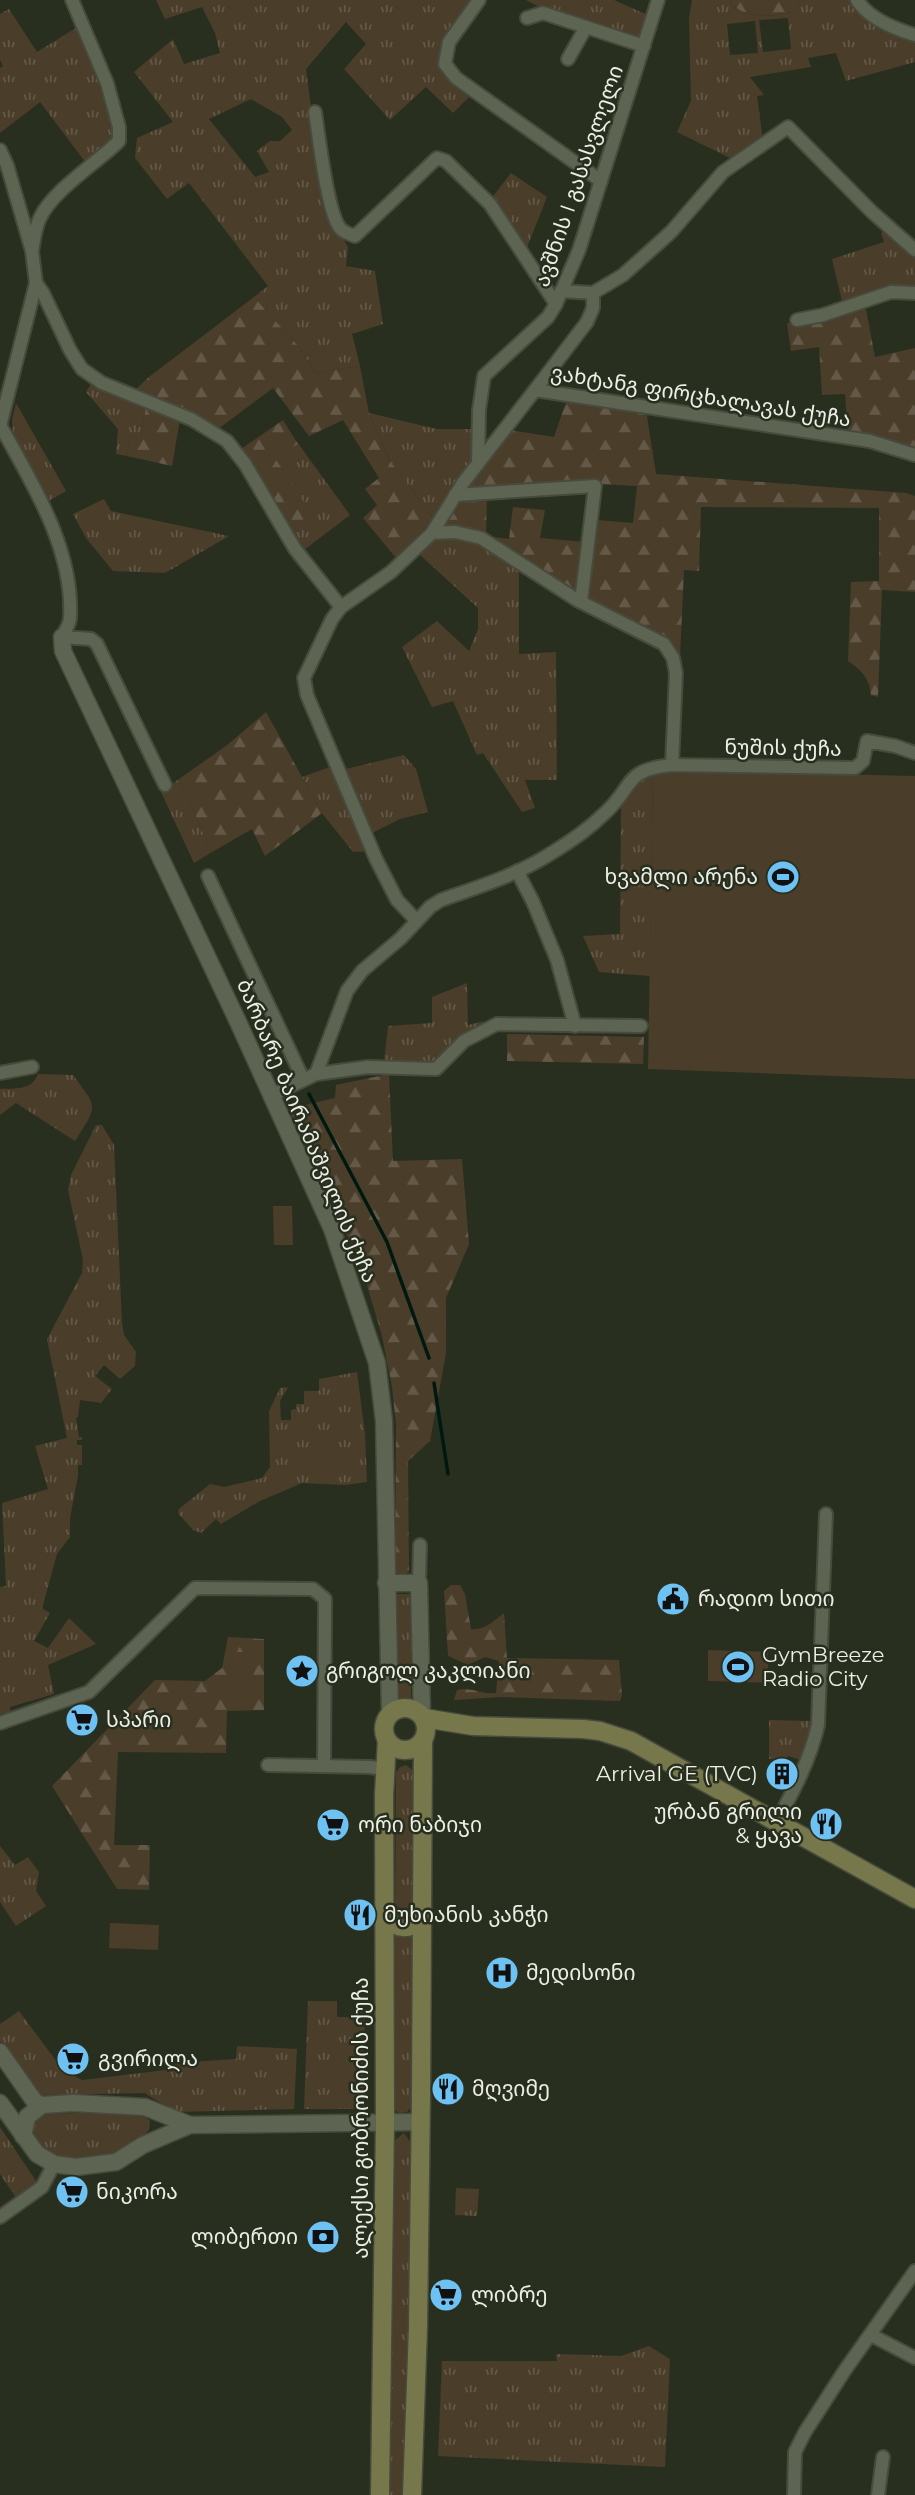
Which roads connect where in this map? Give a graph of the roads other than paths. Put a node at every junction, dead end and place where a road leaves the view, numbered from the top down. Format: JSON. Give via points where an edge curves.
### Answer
{"nodes":[{"id":1,"x":72,"y":0,"type":"edge"},
{"id":2,"x":479,"y":0,"type":"edge"},
{"id":3,"x":657,"y":0,"type":"edge"},
{"id":4,"x":858,"y":0,"type":"edge"},
{"id":5,"x":527,"y":18,"type":"dead end"},
{"id":6,"x":586,"y":27,"type":"junction"},
{"id":7,"x":915,"y":35,"type":"edge"},
{"id":8,"x":644,"y":46,"type":"junction"},
{"id":9,"x":568,"y":59,"type":"dead end"},
{"id":10,"x":315,"y":112,"type":"dead end"},
{"id":11,"x":0,"y":150,"type":"edge"},
{"id":12,"x":601,"y":181,"type":"junction"},
{"id":13,"x":915,"y":250,"type":"edge"},
{"id":14,"x":32,"y":251,"type":"junction"},
{"id":15,"x":36,"y":283,"type":"junction"},
{"id":16,"x":561,"y":291,"type":"junction"},
{"id":17,"x":593,"y":293,"type":"junction"},
{"id":18,"x":915,"y":293,"type":"edge"},
{"id":19,"x":556,"y":304,"type":"junction"},
{"id":20,"x":797,"y":320,"type":"dead end"},
{"id":21,"x":535,"y":390,"type":"junction"},
{"id":22,"x":0,"y":426,"type":"edge"},
{"id":23,"x":915,"y":455,"type":"edge"},
{"id":24,"x":478,"y":463,"type":"junction"},
{"id":25,"x":456,"y":495,"type":"junction"},
{"id":26,"x":432,"y":533,"type":"junction"},
{"id":27,"x":581,"y":602,"type":"junction"},
{"id":28,"x":341,"y":607,"type":"junction"},
{"id":29,"x":62,"y":637,"type":"junction"},
{"id":30,"x":915,"y":753,"type":"edge"},
{"id":31,"x":672,"y":765,"type":"junction"},
{"id":32,"x":165,"y":785,"type":"dead end"},
{"id":33,"x":517,"y":871,"type":"junction"},
{"id":34,"x":208,"y":876,"type":"dead end"},
{"id":35,"x":416,"y":920,"type":"junction"},
{"id":36,"x":575,"y":1026,"type":"junction"},
{"id":37,"x":641,"y":1026,"type":"dead end"},
{"id":38,"x":32,"y":1067,"type":"dead end"},
{"id":39,"x":0,"y":1073,"type":"edge"},
{"id":40,"x":316,"y":1074,"type":"junction"},
{"id":41,"x":303,"y":1079,"type":"junction"},
{"id":42,"x":272,"y":1095,"type":"junction"},
{"id":43,"x":826,"y":1514,"type":"dead end"},
{"id":44,"x":420,"y":1545,"type":"dead end"},
{"id":45,"x":386,"y":1583,"type":"junction"},
{"id":46,"x":419,"y":1583,"type":"junction"},
{"id":47,"x":390,"y":1714,"type":"junction"},
{"id":48,"x":423,"y":1717,"type":"junction"},
{"id":49,"x":0,"y":1723,"type":"edge"},
{"id":50,"x":473,"y":1726,"type":"junction"},
{"id":51,"x":387,"y":1740,"type":"junction"},
{"id":52,"x":424,"y":1740,"type":"junction"},
{"id":53,"x":268,"y":1765,"type":"dead end"},
{"id":54,"x":324,"y":1766,"type":"junction"},
{"id":55,"x":385,"y":1769,"type":"junction"},
{"id":56,"x":423,"y":1777,"type":"junction"},
{"id":57,"x":776,"y":1821,"type":"junction"},
{"id":58,"x":915,"y":1899,"type":"edge"},
{"id":59,"x":385,"y":1919,"type":"junction"},
{"id":60,"x":422,"y":1922,"type":"junction"},
{"id":61,"x":0,"y":2052,"type":"edge"},
{"id":62,"x":20,"y":2081,"type":"junction"},
{"id":63,"x":0,"y":2096,"type":"edge"},
{"id":64,"x":0,"y":2104,"type":"edge"},
{"id":65,"x":42,"y":2105,"type":"junction"},
{"id":66,"x":145,"y":2107,"type":"junction"},
{"id":67,"x":421,"y":2122,"type":"junction"},
{"id":68,"x":384,"y":2123,"type":"junction"},
{"id":69,"x":190,"y":2125,"type":"junction"},
{"id":70,"x":23,"y":2136,"type":"junction"},
{"id":71,"x":143,"y":2145,"type":"junction"},
{"id":72,"x":54,"y":2164,"type":"junction"},
{"id":73,"x":0,"y":2217,"type":"edge"},
{"id":74,"x":915,"y":2272,"type":"edge"},
{"id":75,"x":871,"y":2335,"type":"junction"},
{"id":76,"x":915,"y":2358,"type":"edge"},
{"id":77,"x":883,"y":2457,"type":"dead end"},
{"id":78,"x":380,"y":2495,"type":"edge"},
{"id":79,"x":412,"y":2495,"type":"edge"},
{"id":80,"x":794,"y":2495,"type":"edge"},
{"id":81,"x":878,"y":2495,"type":"edge"}],
"edges":[{"from":1,"to":14,"type":"street","via":[[107,83],[119,141],[51,202],[40,218]]},
{"from":2,"to":12,"type":"street","via":[[449,42],[445,64],[456,78]]},
{"from":3,"to":8,"type":"street","name":"ავშნის I გასასვლელი"},
{"from":4,"to":7,"type":"street","via":[[883,22]]},
{"from":5,"to":6,"type":"street","via":[[543,13]]},
{"from":6,"to":8,"type":"street"},
{"from":6,"to":9,"type":"street"},
{"from":8,"to":12,"type":"street","name":"ავშნის I გასასვლელი"},
{"from":10,"to":19,"type":"street","via":[[327,189],[343,231],[355,236],[437,158],[446,161],[490,205]]},
{"from":11,"to":14,"type":"street"},
{"from":12,"to":16,"type":"street","name":"ავშნის I გასასვლელი"},
{"from":13,"to":17,"type":"street","via":[[788,127],[723,172],[652,250],[624,275]]},
{"from":14,"to":15,"type":"street"},
{"from":15,"to":22,"type":"street"},
{"from":15,"to":28,"type":"street","via":[[82,369],[102,383],[191,419],[227,441],[295,549]]},
{"from":16,"to":17,"type":"street"},
{"from":16,"to":19,"type":"street","name":"ავშნის I გასასვლელი"},
{"from":17,"to":21,"type":"street","via":[[587,322]]},
{"from":18,"to":20,"type":"street","via":[[891,292]]},
{"from":19,"to":24,"type":"street","name":"ავშნის I გასასვლელი","via":[[548,317],[484,376]]},
{"from":21,"to":23,"type":"street","name":"ვახტანგ ფირცხალავას ქუჩა","via":[[870,441]]},
{"from":21,"to":24,"type":"street","name":"ვახტანგ ფირცხალავას ქუჩა"},
{"from":22,"to":29,"type":"street","name":"ბარბარე ბაირამაშვილის ქუჩა","via":[[58,541],[70,620]]},
{"from":24,"to":25,"type":"street","name":"ვახტანგ ფირცხალავას ქუჩა"},
{"from":25,"to":26,"type":"street","name":"ვახტანგ ფირცხალავას ქუჩა"},
{"from":25,"to":27,"type":"street","via":[[595,485]]},
{"from":26,"to":27,"type":"street","via":[[481,538]]},
{"from":26,"to":28,"type":"street","name":"ვახტანგ ფირცხალავას ქუჩა","via":[[391,572]]},
{"from":27,"to":31,"type":"street","via":[[664,644],[673,658]]},
{"from":28,"to":35,"type":"street","name":"ვახტანგ ფირცხალავას ქუჩა","via":[[304,685],[376,859],[397,901]]},
{"from":29,"to":32,"type":"street","via":[[91,639],[97,644]]},
{"from":29,"to":42,"type":"street","name":"ბარბარე ბაირამაშვილის ქუჩა","via":[[63,651]]},
{"from":30,"to":31,"type":"street","name":"ნუშის ქუჩა","via":[[867,741],[863,761],[855,768]]},
{"from":31,"to":33,"type":"street","via":[[634,775],[608,811],[554,852]]},
{"from":33,"to":35,"type":"street","via":[[441,900]]},
{"from":33,"to":36,"type":"street","via":[[557,960]]},
{"from":34,"to":41,"type":"street","name":"ბარბარე ბაირამაშვილის ქუჩა"},
{"from":35,"to":40,"type":"street","via":[[362,971],[347,992]]},
{"from":36,"to":37,"type":"street"},
{"from":36,"to":40,"type":"street","via":[[497,1024],[464,1041],[436,1069],[368,1067]]},
{"from":38,"to":39,"type":"street"},
{"from":40,"to":41,"type":"street"},
{"from":41,"to":42,"type":"street"},
{"from":42,"to":45,"type":"street","name":"ბარბარე ბაირამაშვილის ქუჩა","via":[[332,1229],[377,1363],[384,1421]]},
{"from":43,"to":57,"type":"street","via":[[818,1725],[813,1747]]},
{"from":44,"to":46,"type":"street"},
{"from":45,"to":46,"type":"street"},
{"from":45,"to":47,"type":"street","name":"ბარბარე ბაირამაშვილის ქუჩა"},
{"from":46,"to":48,"type":"street"},
{"from":47,"to":48,"type":"main road","via":[[402,1708]]},
{"from":47,"to":51,"type":"main road","via":[[384,1724]]},
{"from":48,"to":50,"type":"main road"},
{"from":48,"to":52,"type":"main road","via":[[427,1728]]},
{"from":49,"to":54,"type":"street","via":[[89,1692],[195,1588],[313,1589],[325,1599]]},
{"from":50,"to":52,"type":"main road"},
{"from":50,"to":57,"type":"main road","via":[[583,1729],[615,1735],[646,1747]]},
{"from":51,"to":52,"type":"main road","via":[[400,1750],[417,1747]]},
{"from":51,"to":55,"type":"main road","name":"ალექსი გობრონიძის ქუჩა"},
{"from":52,"to":56,"type":"main road"},
{"from":53,"to":54,"type":"street"},
{"from":54,"to":55,"type":"street"},
{"from":55,"to":56,"type":"main road","via":[[410,1762]]},
{"from":55,"to":59,"type":"main road","name":"ალექსი გობრონიძის ქუჩა"},
{"from":56,"to":60,"type":"main road"},
{"from":57,"to":58,"type":"main road"},
{"from":59,"to":60,"type":"main road","via":[[399,1928]]},
{"from":59,"to":68,"type":"main road","name":"ალექსი გობრონიძის ქუჩა"},
{"from":60,"to":67,"type":"main road"},
{"from":61,"to":62,"type":"street"},
{"from":62,"to":63,"type":"street","via":[[12,2095]]},
{"from":62,"to":65,"type":"street"},
{"from":64,"to":70,"type":"street"},
{"from":65,"to":66,"type":"street"},
{"from":65,"to":70,"type":"street","via":[[27,2117]]},
{"from":66,"to":69,"type":"street"},
{"from":66,"to":71,"type":"street","via":[[155,2126]]},
{"from":67,"to":68,"type":"street"},
{"from":67,"to":79,"type":"main road"},
{"from":68,"to":69,"type":"street"},
{"from":68,"to":78,"type":"main road","name":"ალექსი გობრონიძის ქუჩა"},
{"from":69,"to":71,"type":"street"},
{"from":70,"to":72,"type":"street","via":[[37,2154]]},
{"from":71,"to":72,"type":"street","via":[[116,2162],[76,2167]]},
{"from":72,"to":73,"type":"street","via":[[42,2187]]},
{"from":74,"to":75,"type":"street"},
{"from":75,"to":76,"type":"street"},
{"from":75,"to":80,"type":"street","via":[[795,2452]]},
{"from":77,"to":81,"type":"street"}]}
